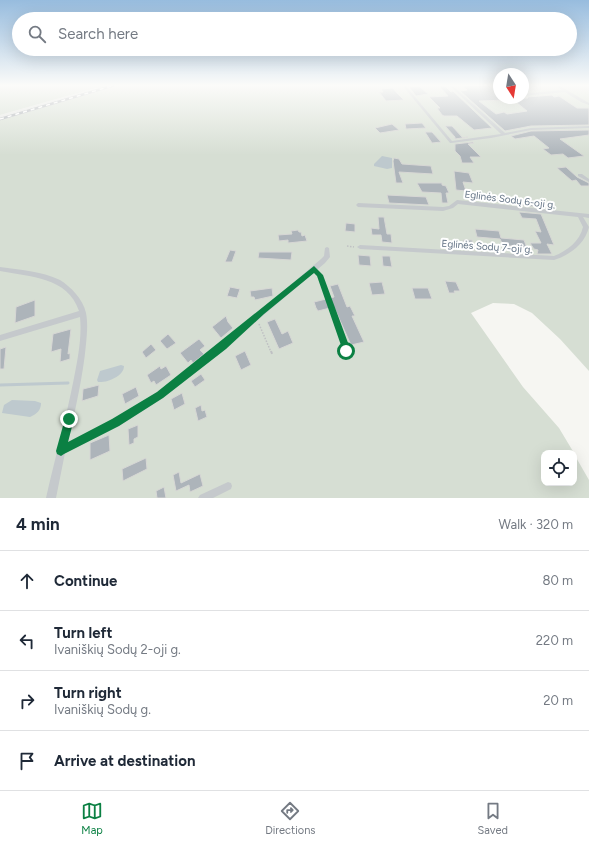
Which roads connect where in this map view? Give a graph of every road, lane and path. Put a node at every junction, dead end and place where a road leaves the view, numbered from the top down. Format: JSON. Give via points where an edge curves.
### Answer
{"nodes":[{"id":1,"x":423,"y":108,"type":"edge"},
{"id":2,"x":476,"y":108,"type":"edge"},
{"id":3,"x":589,"y":127,"type":"edge"},
{"id":4,"x":504,"y":134,"type":"junction"},
{"id":5,"x":580,"y":176,"type":"dead end"},
{"id":6,"x":589,"y":181,"type":"edge"},
{"id":7,"x":358,"y":205,"type":"dead end"},
{"id":8,"x":580,"y":216,"type":"junction"},
{"id":9,"x":589,"y":216,"type":"edge"},
{"id":10,"x":360,"y":247,"type":"dead end"},
{"id":11,"x":327,"y":249,"type":"dead end"},
{"id":12,"x":0,"y":269,"type":"edge"},
{"id":13,"x":314,"y":269,"type":"junction"},
{"id":14,"x":83,"y":313,"type":"junction"},
{"id":15,"x":256,"y":316,"type":"junction"},
{"id":16,"x":0,"y":338,"type":"edge"},
{"id":17,"x":346,"y":351,"type":"dead end"},
{"id":18,"x":273,"y":356,"type":"dead end"},
{"id":19,"x":61,"y":451,"type":"junction"},
{"id":20,"x":228,"y":486,"type":"dead end"},
{"id":21,"x":51,"y":498,"type":"edge"},
{"id":22,"x":203,"y":498,"type":"edge"}],
"edges":[{"from":1,"to":4,"type":"street","via":[[452,142]]},
{"from":2,"to":4,"type":"street"},
{"from":3,"to":4,"type":"street","via":[[530,129]]},
{"from":5,"to":6,"type":"street"},
{"from":7,"to":8,"type":"street","name":"Eglinės Sodų 6-oji g.","via":[[443,208],[451,207],[457,202]]},
{"from":8,"to":9,"type":"street","name":"Eglinės Sodų 6-oji g."},
{"from":8,"to":10,"type":"street","name":"Eglinės Sodų 7-oji g.","via":[[586,227],[583,238],[563,255],[554,258]]},
{"from":11,"to":13,"type":"street","via":[[327,257]]},
{"from":12,"to":14,"type":"street","via":[[59,283],[79,303]]},
{"from":13,"to":15,"type":"street"},
{"from":13,"to":17,"type":"path","via":[[320,275]]},
{"from":14,"to":16,"type":"street"},
{"from":14,"to":19,"type":"street","via":[[84,325],[77,384]]},
{"from":15,"to":18,"type":"path"},
{"from":15,"to":19,"type":"street","via":[[223,346],[160,395],[116,423]]},
{"from":19,"to":21,"type":"street"},
{"from":20,"to":22,"type":"street"}]}
